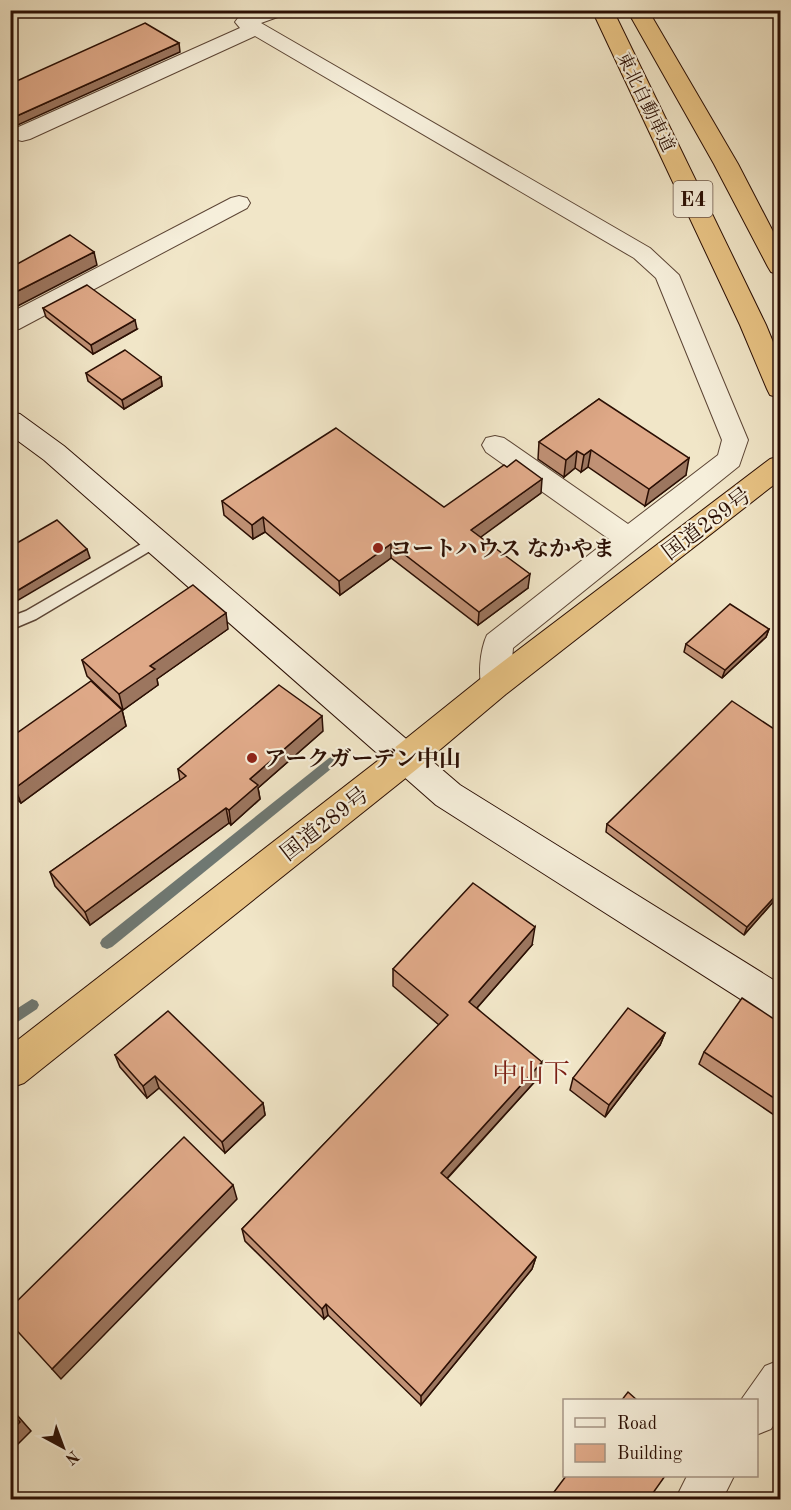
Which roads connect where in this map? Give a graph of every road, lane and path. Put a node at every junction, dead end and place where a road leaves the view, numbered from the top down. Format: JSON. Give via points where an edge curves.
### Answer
{"nodes":[{"id":1,"x":279,"y":10,"type":"edge"},
{"id":2,"x":602,"y":10,"type":"edge"},
{"id":3,"x":637,"y":10,"type":"edge"},
{"id":4,"x":254,"y":29,"type":"junction"},
{"id":5,"x":22,"y":134,"type":"dead end"},
{"id":6,"x":239,"y":203,"type":"dead end"},
{"id":7,"x":780,"y":267,"type":"edge"},
{"id":8,"x":10,"y":323,"type":"edge"},
{"id":9,"x":780,"y":389,"type":"edge"},
{"id":10,"x":10,"y":421,"type":"edge"},
{"id":11,"x":495,"y":445,"type":"dead end"},
{"id":12,"x":780,"y":466,"type":"edge"},
{"id":13,"x":629,"y":539,"type":"junction"},
{"id":14,"x":155,"y":541,"type":"junction"},
{"id":15,"x":10,"y":624,"type":"edge"},
{"id":16,"x":495,"y":685,"type":"junction"},
{"id":17,"x":405,"y":759,"type":"junction"},
{"id":18,"x":780,"y":1004,"type":"edge"},
{"id":19,"x":10,"y":1070,"type":"edge"},
{"id":20,"x":780,"y":1380,"type":"edge"},
{"id":21,"x":758,"y":1411,"type":"edge"},
{"id":22,"x":712,"y":1477,"type":"edge"},
{"id":23,"x":696,"y":1500,"type":"edge"}],
"edges":[{"from":1,"to":4,"type":"street","via":[[245,22]]},
{"from":2,"to":9,"type":"highway","name":"東北自動車道","number":"E4"},
{"from":3,"to":7,"type":"highway","name":"東北自動車道","number":"E4"},
{"from":4,"to":5,"type":"street"},
{"from":4,"to":13,"type":"street","via":[[642,253],[667,275],[735,440],[730,459]]},
{"from":6,"to":8,"type":"street"},
{"from":10,"to":14,"type":"street","via":[[54,453]]},
{"from":11,"to":13,"type":"street"},
{"from":12,"to":16,"type":"highway","name":"国道289号"},
{"from":13,"to":16,"type":"street","via":[[498,643]]},
{"from":14,"to":15,"type":"lane"},
{"from":14,"to":17,"type":"street"},
{"from":16,"to":17,"type":"highway","name":"国道289号"},
{"from":17,"to":18,"type":"street","via":[[448,795]]},
{"from":17,"to":19,"type":"highway","name":"国道289号"},
{"from":20,"to":21,"type":"street"},
{"from":22,"to":23,"type":"street"}]}
